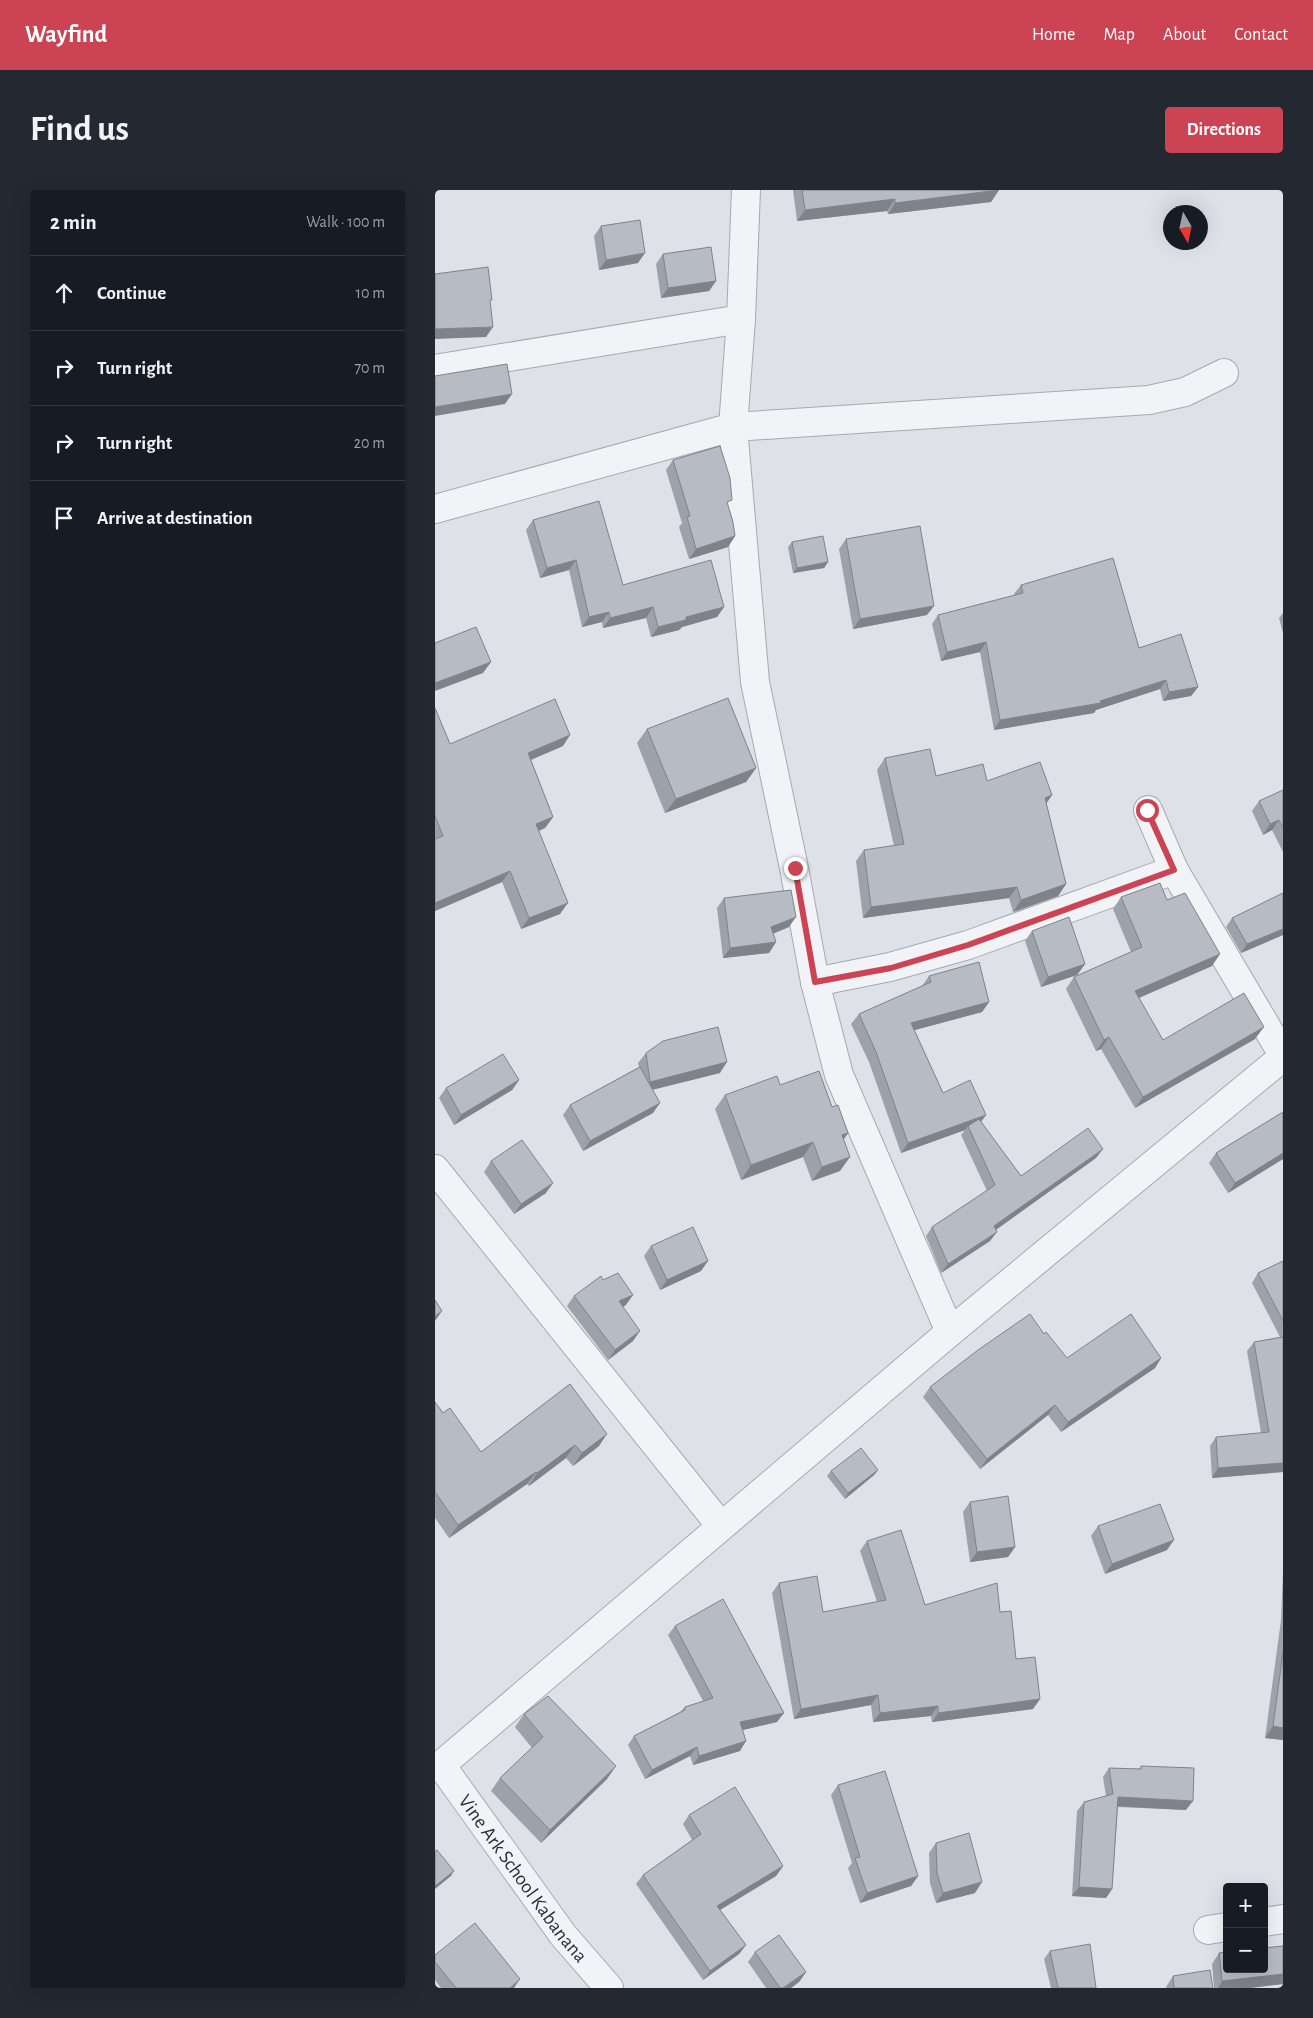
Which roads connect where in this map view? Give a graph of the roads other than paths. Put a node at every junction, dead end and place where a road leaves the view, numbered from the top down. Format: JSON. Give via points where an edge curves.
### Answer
{"nodes":[{"id":1,"x":746,"y":190,"type":"edge"},
{"id":2,"x":741,"y":319,"type":"junction"},
{"id":3,"x":435,"y":369,"type":"edge"},
{"id":4,"x":1224,"y":373,"type":"dead end"},
{"id":5,"x":733,"y":427,"type":"junction"},
{"id":6,"x":435,"y":509,"type":"edge"},
{"id":7,"x":1147,"y":810,"type":"dead end"},
{"id":8,"x":1174,"y":870,"type":"junction"},
{"id":9,"x":815,"y":982,"type":"junction"},
{"id":10,"x":1283,"y":1056,"type":"edge"},
{"id":11,"x":438,"y":1180,"type":"edge"},
{"id":12,"x":950,"y":1332,"type":"junction"},
{"id":13,"x":721,"y":1526,"type":"junction"},
{"id":14,"x":1283,"y":1919,"type":"edge"},
{"id":15,"x":1268,"y":1921,"type":"edge"},
{"id":16,"x":609,"y":1988,"type":"edge"}],
"edges":[{"from":1,"to":2,"type":"street"},
{"from":2,"to":3,"type":"street"},
{"from":2,"to":5,"type":"street"},
{"from":4,"to":5,"type":"street","via":[[1185,392],[1149,400]]},
{"from":5,"to":6,"type":"street"},
{"from":5,"to":9,"type":"street","via":[[755,682],[795,868]]},
{"from":7,"to":8,"type":"street"},
{"from":8,"to":9,"type":"street","via":[[968,945],[891,968]]},
{"from":8,"to":10,"type":"street"},
{"from":9,"to":12,"type":"street","via":[[839,1075]]},
{"from":10,"to":12,"type":"street"},
{"from":11,"to":13,"type":"street"},
{"from":12,"to":13,"type":"street"},
{"from":13,"to":16,"type":"street","name":"Vine Ark School Kabanana","via":[[441,1765],[563,1934]]},
{"from":14,"to":15,"type":"street"}]}
